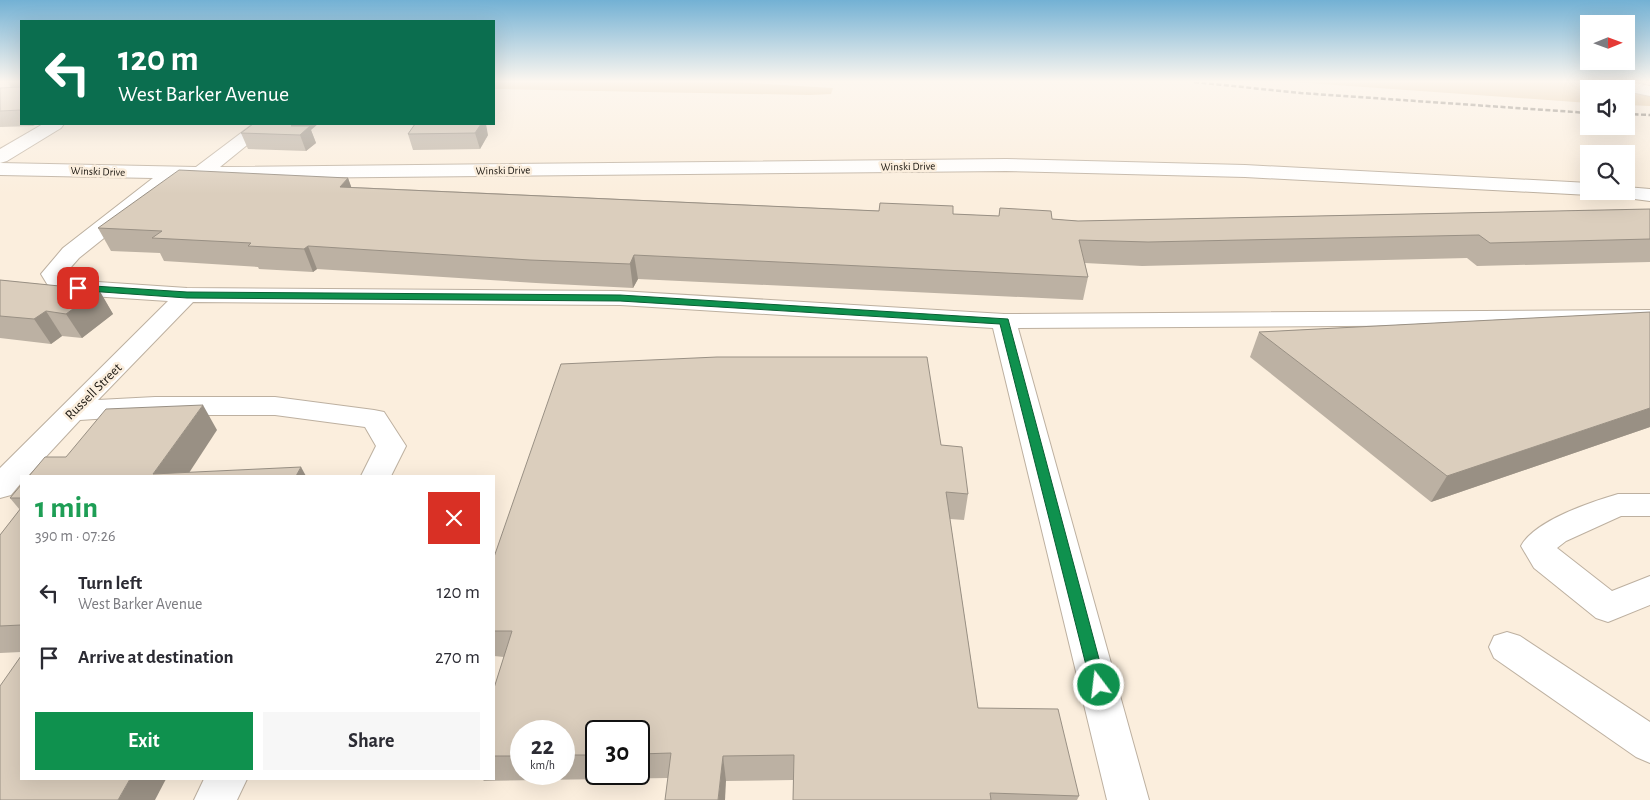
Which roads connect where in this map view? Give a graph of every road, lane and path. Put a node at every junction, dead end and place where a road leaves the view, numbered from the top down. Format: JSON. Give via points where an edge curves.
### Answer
{"nodes":[{"id":1,"x":53,"y":125,"type":"edge"},
{"id":2,"x":263,"y":125,"type":"edge"},
{"id":3,"x":0,"y":156,"type":"edge"},
{"id":4,"x":0,"y":168,"type":"edge"},
{"id":5,"x":169,"y":173,"type":"junction"},
{"id":6,"x":200,"y":173,"type":"junction"},
{"id":7,"x":1580,"y":189,"type":"edge"},
{"id":8,"x":1635,"y":194,"type":"edge"},
{"id":9,"x":1650,"y":195,"type":"edge"},
{"id":10,"x":187,"y":295,"type":"junction"},
{"id":11,"x":1650,"y":317,"type":"edge"},
{"id":12,"x":1004,"y":321,"type":"junction"},
{"id":13,"x":72,"y":412,"type":"junction"},
{"id":14,"x":376,"y":475,"type":"edge"},
{"id":15,"x":0,"y":488,"type":"edge"},
{"id":16,"x":1650,"y":505,"type":"edge"},
{"id":17,"x":1650,"y":590,"type":"edge"},
{"id":18,"x":1507,"y":647,"type":"dead end"},
{"id":19,"x":1650,"y":744,"type":"edge"},
{"id":20,"x":225,"y":780,"type":"edge"},
{"id":21,"x":215,"y":800,"type":"edge"},
{"id":22,"x":1128,"y":800,"type":"edge"}],
"edges":[{"from":1,"to":3,"type":"street"},
{"from":2,"to":6,"type":"street"},
{"from":4,"to":5,"type":"street","name":"Winski Drive"},
{"from":5,"to":6,"type":"street","name":"Winski Drive"},
{"from":5,"to":10,"type":"street","via":[[71,253],[52,274],[60,286]]},
{"from":6,"to":7,"type":"street","name":"Winski Drive","via":[[1006,164],[1246,171]]},
{"from":8,"to":9,"type":"street"},
{"from":10,"to":12,"type":"street","via":[[620,298]]},
{"from":10,"to":13,"type":"street","name":"Russell Street"},
{"from":11,"to":12,"type":"street"},
{"from":12,"to":22,"type":"street"},
{"from":13,"to":14,"type":"street","via":[[155,406],[275,406],[374,419],[391,446]]},
{"from":13,"to":15,"type":"street","name":"Russell Street"},
{"from":16,"to":17,"type":"street","via":[[1618,504],[1555,532],[1537,546],[1546,559],[1608,608]]},
{"from":18,"to":19,"type":"street"},
{"from":20,"to":21,"type":"street"}]}
